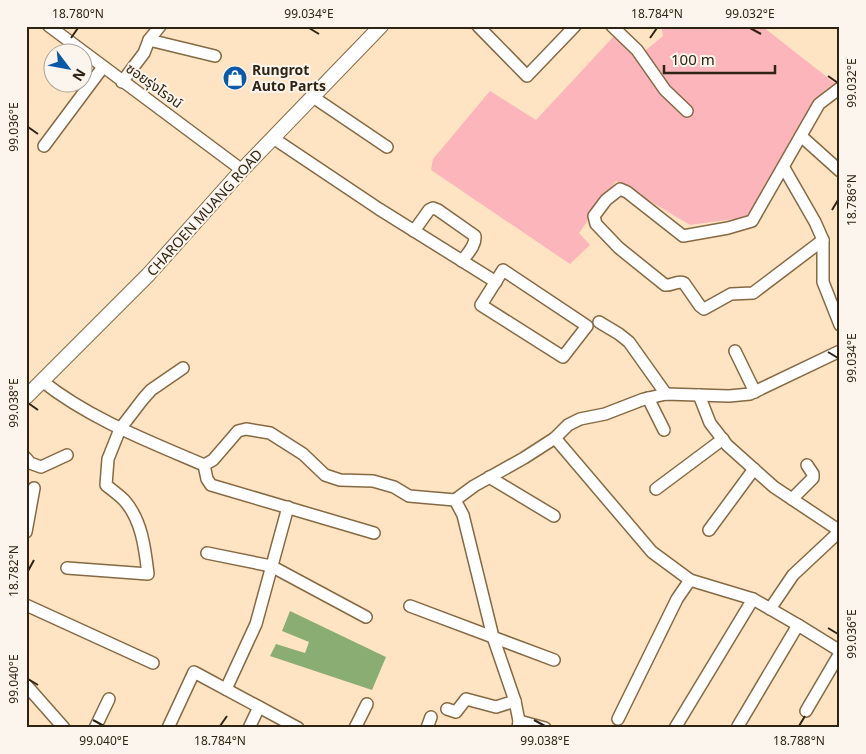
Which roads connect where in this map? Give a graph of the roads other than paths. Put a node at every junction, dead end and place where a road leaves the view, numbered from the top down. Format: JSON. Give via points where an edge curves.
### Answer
{"nodes":[{"id":1,"x":49,"y":26,"type":"edge"},
{"id":2,"x":160,"y":26,"type":"edge"},
{"id":3,"x":381,"y":26,"type":"edge"},
{"id":4,"x":575,"y":26,"type":"edge"},
{"id":5,"x":612,"y":26,"type":"edge"},
{"id":6,"x":479,"y":27,"type":"edge"},
{"id":7,"x":149,"y":40,"type":"junction"},
{"id":8,"x":215,"y":56,"type":"dead end"},
{"id":9,"x":103,"y":67,"type":"junction"},
{"id":10,"x":122,"y":82,"type":"junction"},
{"id":11,"x":840,"y":88,"type":"edge"},
{"id":12,"x":313,"y":97,"type":"junction"},
{"id":13,"x":687,"y":111,"type":"dead end"},
{"id":14,"x":801,"y":136,"type":"junction"},
{"id":15,"x":273,"y":138,"type":"junction"},
{"id":16,"x":44,"y":146,"type":"dead end"},
{"id":17,"x":387,"y":147,"type":"dead end"},
{"id":18,"x":784,"y":168,"type":"junction"},
{"id":19,"x":242,"y":170,"type":"junction"},
{"id":20,"x":840,"y":171,"type":"edge"},
{"id":21,"x":414,"y":231,"type":"junction"},
{"id":22,"x":822,"y":240,"type":"junction"},
{"id":23,"x":462,"y":260,"type":"junction"},
{"id":24,"x":496,"y":282,"type":"junction"},
{"id":25,"x":599,"y":322,"type":"dead end"},
{"id":26,"x":840,"y":325,"type":"edge"},
{"id":27,"x":736,"y":351,"type":"dead end"},
{"id":28,"x":840,"y":351,"type":"edge"},
{"id":29,"x":183,"y":368,"type":"dead end"},
{"id":30,"x":42,"y":381,"type":"junction"},
{"id":31,"x":755,"y":392,"type":"junction"},
{"id":32,"x":666,"y":394,"type":"junction"},
{"id":33,"x":699,"y":395,"type":"junction"},
{"id":34,"x":26,"y":397,"type":"edge"},
{"id":35,"x":648,"y":398,"type":"junction"},
{"id":36,"x":120,"y":429,"type":"junction"},
{"id":37,"x":664,"y":430,"type":"dead end"},
{"id":38,"x":555,"y":438,"type":"junction"},
{"id":39,"x":722,"y":439,"type":"junction"},
{"id":40,"x":67,"y":455,"type":"dead end"},
{"id":41,"x":26,"y":458,"type":"edge"},
{"id":42,"x":204,"y":465,"type":"junction"},
{"id":43,"x":807,"y":465,"type":"dead end"},
{"id":44,"x":754,"y":469,"type":"junction"},
{"id":45,"x":489,"y":477,"type":"junction"},
{"id":46,"x":34,"y":488,"type":"dead end"},
{"id":47,"x":656,"y":489,"type":"dead end"},
{"id":48,"x":792,"y":499,"type":"junction"},
{"id":49,"x":455,"y":500,"type":"junction"},
{"id":50,"x":288,"y":507,"type":"junction"},
{"id":51,"x":554,"y":516,"type":"dead end"},
{"id":52,"x":709,"y":530,"type":"dead end"},
{"id":53,"x":840,"y":531,"type":"edge"},
{"id":54,"x":26,"y":532,"type":"edge"},
{"id":55,"x":374,"y":532,"type":"dead end"},
{"id":56,"x":207,"y":553,"type":"dead end"},
{"id":57,"x":271,"y":566,"type":"junction"},
{"id":58,"x":67,"y":568,"type":"dead end"},
{"id":59,"x":690,"y":580,"type":"junction"},
{"id":60,"x":753,"y":599,"type":"junction"},
{"id":61,"x":26,"y":605,"type":"edge"},
{"id":62,"x":410,"y":606,"type":"dead end"},
{"id":63,"x":770,"y":609,"type":"junction"},
{"id":64,"x":366,"y":617,"type":"dead end"},
{"id":65,"x":798,"y":625,"type":"junction"},
{"id":66,"x":493,"y":637,"type":"junction"},
{"id":67,"x":840,"y":652,"type":"edge"},
{"id":68,"x":554,"y":660,"type":"dead end"},
{"id":69,"x":153,"y":663,"type":"dead end"},
{"id":70,"x":26,"y":685,"type":"edge"},
{"id":71,"x":226,"y":688,"type":"junction"},
{"id":72,"x":109,"y":699,"type":"dead end"},
{"id":73,"x":515,"y":701,"type":"junction"},
{"id":74,"x":367,"y":704,"type":"dead end"},
{"id":75,"x":259,"y":707,"type":"junction"},
{"id":76,"x":447,"y":709,"type":"dead end"},
{"id":77,"x":806,"y":711,"type":"dead end"},
{"id":78,"x":618,"y":719,"type":"dead end"},
{"id":79,"x":518,"y":724,"type":"edge"},
{"id":80,"x":738,"y":726,"type":"dead end"},
{"id":81,"x":64,"y":728,"type":"edge"},
{"id":82,"x":96,"y":728,"type":"edge"},
{"id":83,"x":168,"y":728,"type":"edge"},
{"id":84,"x":249,"y":728,"type":"edge"},
{"id":85,"x":298,"y":728,"type":"edge"},
{"id":86,"x":355,"y":728,"type":"edge"},
{"id":87,"x":545,"y":728,"type":"edge"},
{"id":88,"x":675,"y":728,"type":"edge"}],
"edges":[{"from":1,"to":9,"type":"street","name":"ซอยรุ่งโรจน์"},
{"from":2,"to":7,"type":"street"},
{"from":3,"to":12,"type":"main road","name":"CHAROEN MUANG ROAD"},
{"from":4,"to":6,"type":"street","via":[[527,76]]},
{"from":5,"to":13,"type":"street","via":[[637,50],[665,90]]},
{"from":7,"to":8,"type":"street"},
{"from":7,"to":10,"type":"street","via":[[144,53]]},
{"from":9,"to":10,"type":"street","name":"ซอยรุ่งโรจน์"},
{"from":9,"to":16,"type":"street"},
{"from":10,"to":19,"type":"street","name":"ซอยรุ่งโรจน์"},
{"from":11,"to":14,"type":"street","via":[[819,104]]},
{"from":12,"to":15,"type":"main road","name":"CHAROEN MUANG ROAD"},
{"from":12,"to":17,"type":"street"},
{"from":14,"to":18,"type":"street"},
{"from":14,"to":20,"type":"street"},
{"from":15,"to":19,"type":"main road","name":"CHAROEN MUANG ROAD"},
{"from":15,"to":21,"type":"street"},
{"from":18,"to":22,"type":"street"},
{"from":18,"to":22,"type":"street","via":[[752,221],[728,228],[683,236],[622,189],[596,212],[594,219],[619,248],[659,281],[670,285],[684,283],[704,309],[732,294],[753,293]]},
{"from":19,"to":30,"type":"main road","name":"CHAROEN MUANG ROAD","via":[[148,275]]},
{"from":21,"to":23,"type":"street"},
{"from":21,"to":23,"type":"street","via":[[429,210],[438,210],[475,236],[476,241]]},
{"from":22,"to":26,"type":"street","via":[[823,282]]},
{"from":23,"to":24,"type":"street"},
{"from":24,"to":24,"type":"street","via":[[480,305],[563,357],[587,326],[503,270]]},
{"from":25,"to":32,"type":"street","via":[[629,342]]},
{"from":27,"to":31,"type":"street"},
{"from":28,"to":31,"type":"street"},
{"from":29,"to":36,"type":"street","via":[[151,390]]},
{"from":30,"to":34,"type":"main road","name":"CHAROEN MUANG ROAD"},
{"from":30,"to":36,"type":"street","via":[[61,396]]},
{"from":31,"to":33,"type":"street","via":[[728,396]]},
{"from":32,"to":33,"type":"street"},
{"from":32,"to":35,"type":"street"},
{"from":33,"to":39,"type":"street","via":[[710,423]]},
{"from":35,"to":37,"type":"street"},
{"from":35,"to":38,"type":"street","via":[[605,414],[580,419]]},
{"from":36,"to":42,"type":"street"},
{"from":36,"to":58,"type":"street","via":[[108,459],[106,485],[124,500],[136,520],[145,548],[148,574]]},
{"from":38,"to":45,"type":"street"},
{"from":38,"to":59,"type":"street","via":[[652,552]]},
{"from":39,"to":44,"type":"street"},
{"from":39,"to":47,"type":"street"},
{"from":40,"to":41,"type":"street","via":[[42,467]]},
{"from":42,"to":49,"type":"street","via":[[213,460],[238,431],[246,429],[270,434],[303,454],[325,475],[340,480],[373,481],[394,487],[409,496]]},
{"from":42,"to":50,"type":"street","via":[[211,485]]},
{"from":43,"to":48,"type":"street","via":[[813,478]]},
{"from":44,"to":48,"type":"street"},
{"from":44,"to":52,"type":"street"},
{"from":45,"to":49,"type":"street"},
{"from":45,"to":51,"type":"street"},
{"from":46,"to":54,"type":"street"},
{"from":48,"to":53,"type":"street"},
{"from":49,"to":66,"type":"street","via":[[463,515]]},
{"from":50,"to":55,"type":"street"},
{"from":50,"to":57,"type":"street"},
{"from":53,"to":63,"type":"street","via":[[793,576]]},
{"from":56,"to":57,"type":"street"},
{"from":57,"to":64,"type":"street"},
{"from":57,"to":71,"type":"street","via":[[256,624]]},
{"from":59,"to":60,"type":"street"},
{"from":59,"to":78,"type":"street","via":[[677,599]]},
{"from":60,"to":63,"type":"street"},
{"from":60,"to":88,"type":"street"},
{"from":61,"to":69,"type":"street"},
{"from":62,"to":66,"type":"street"},
{"from":63,"to":65,"type":"street"},
{"from":65,"to":67,"type":"street"},
{"from":65,"to":80,"type":"street"},
{"from":66,"to":68,"type":"street"},
{"from":66,"to":73,"type":"street"},
{"from":67,"to":77,"type":"street"},
{"from":70,"to":81,"type":"street"},
{"from":71,"to":75,"type":"street"},
{"from":71,"to":83,"type":"street","via":[[194,672]]},
{"from":72,"to":82,"type":"street"},
{"from":73,"to":76,"type":"street","via":[[496,707],[466,699],[456,712]]},
{"from":73,"to":79,"type":"street"},
{"from":74,"to":86,"type":"street"},
{"from":75,"to":84,"type":"street"},
{"from":75,"to":85,"type":"street"},
{"from":79,"to":87,"type":"street"}]}
